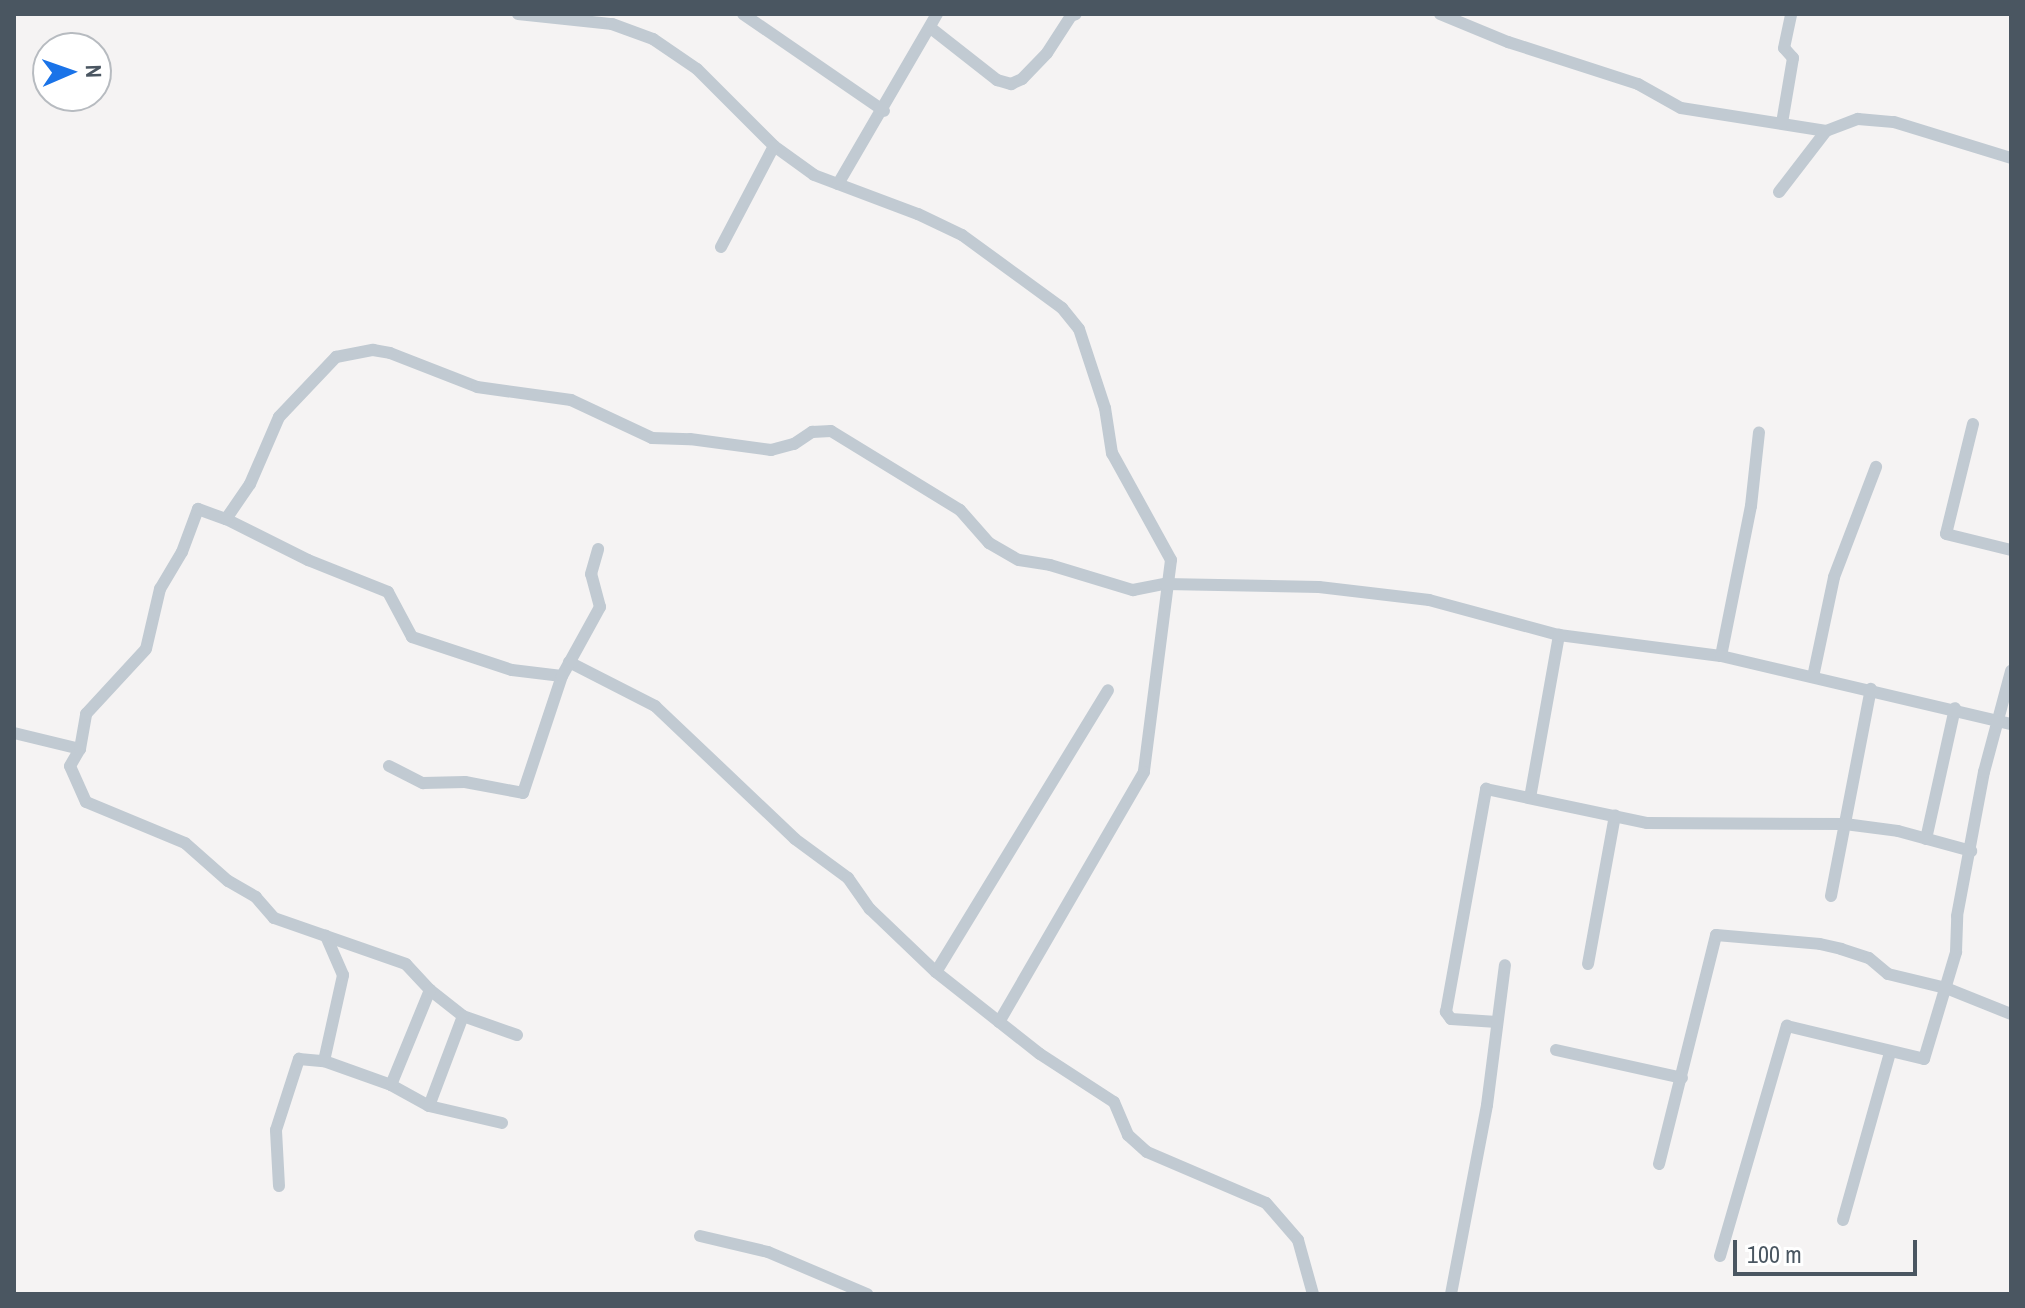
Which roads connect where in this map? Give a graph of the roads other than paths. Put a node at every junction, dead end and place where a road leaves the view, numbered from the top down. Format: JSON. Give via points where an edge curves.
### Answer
{"nodes":[{"id":1,"x":518,"y":14,"type":"edge"},
{"id":2,"x":743,"y":14,"type":"edge"},
{"id":3,"x":937,"y":14,"type":"edge"},
{"id":4,"x":1076,"y":14,"type":"edge"},
{"id":5,"x":1440,"y":14,"type":"edge"},
{"id":6,"x":1791,"y":14,"type":"edge"},
{"id":7,"x":932,"y":29,"type":"junction"},
{"id":8,"x":884,"y":111,"type":"junction"},
{"id":9,"x":1782,"y":123,"type":"junction"},
{"id":10,"x":1826,"y":131,"type":"junction"},
{"id":11,"x":774,"y":146,"type":"junction"},
{"id":12,"x":2011,"y":158,"type":"edge"},
{"id":13,"x":838,"y":184,"type":"junction"},
{"id":14,"x":1779,"y":192,"type":"dead end"},
{"id":15,"x":721,"y":247,"type":"dead end"},
{"id":16,"x":1973,"y":424,"type":"dead end"},
{"id":17,"x":1759,"y":432,"type":"dead end"},
{"id":18,"x":1876,"y":467,"type":"dead end"},
{"id":19,"x":226,"y":519,"type":"junction"},
{"id":20,"x":598,"y":549,"type":"dead end"},
{"id":21,"x":2011,"y":550,"type":"edge"},
{"id":22,"x":1165,"y":584,"type":"junction"},
{"id":23,"x":1559,"y":635,"type":"junction"},
{"id":24,"x":1721,"y":656,"type":"junction"},
{"id":25,"x":569,"y":662,"type":"junction"},
{"id":26,"x":2011,"y":671,"type":"edge"},
{"id":27,"x":562,"y":676,"type":"junction"},
{"id":28,"x":1813,"y":677,"type":"junction"},
{"id":29,"x":1871,"y":689,"type":"junction"},
{"id":30,"x":1108,"y":690,"type":"dead end"},
{"id":31,"x":1955,"y":708,"type":"junction"},
{"id":32,"x":2005,"y":722,"type":"edge"},
{"id":33,"x":14,"y":733,"type":"edge"},
{"id":34,"x":80,"y":749,"type":"junction"},
{"id":35,"x":389,"y":766,"type":"dead end"},
{"id":36,"x":1530,"y":798,"type":"junction"},
{"id":37,"x":1615,"y":815,"type":"junction"},
{"id":38,"x":1845,"y":824,"type":"junction"},
{"id":39,"x":1926,"y":839,"type":"junction"},
{"id":40,"x":1971,"y":851,"type":"junction"},
{"id":41,"x":1831,"y":896,"type":"dead end"},
{"id":42,"x":326,"y":936,"type":"junction"},
{"id":43,"x":1588,"y":964,"type":"dead end"},
{"id":44,"x":1505,"y":965,"type":"dead end"},
{"id":45,"x":936,"y":972,"type":"junction"},
{"id":46,"x":1946,"y":988,"type":"junction"},
{"id":47,"x":430,"y":990,"type":"junction"},
{"id":48,"x":2011,"y":1014,"type":"edge"},
{"id":49,"x":463,"y":1016,"type":"junction"},
{"id":50,"x":999,"y":1022,"type":"junction"},
{"id":51,"x":1497,"y":1022,"type":"junction"},
{"id":52,"x":517,"y":1035,"type":"dead end"},
{"id":53,"x":1556,"y":1050,"type":"dead end"},
{"id":54,"x":1890,"y":1053,"type":"junction"},
{"id":55,"x":324,"y":1061,"type":"junction"},
{"id":56,"x":1682,"y":1078,"type":"junction"},
{"id":57,"x":391,"y":1085,"type":"junction"},
{"id":58,"x":429,"y":1106,"type":"junction"},
{"id":59,"x":502,"y":1123,"type":"dead end"},
{"id":60,"x":1659,"y":1164,"type":"dead end"},
{"id":61,"x":279,"y":1186,"type":"dead end"},
{"id":62,"x":1843,"y":1220,"type":"dead end"},
{"id":63,"x":700,"y":1236,"type":"dead end"},
{"id":64,"x":1720,"y":1256,"type":"dead end"},
{"id":65,"x":867,"y":1294,"type":"edge"},
{"id":66,"x":1313,"y":1294,"type":"edge"},
{"id":67,"x":1451,"y":1294,"type":"edge"}],
"edges":[{"from":1,"to":11,"type":"street","via":[[612,24],[653,39],[697,69]]},
{"from":2,"to":8,"type":"street"},
{"from":3,"to":7,"type":"street"},
{"from":4,"to":7,"type":"street","via":[[1047,53],[1011,84],[997,80]]},
{"from":5,"to":9,"type":"street","via":[[1638,84],[1681,108]]},
{"from":6,"to":9,"type":"street","via":[[1784,48],[1793,58]]},
{"from":7,"to":8,"type":"street"},
{"from":8,"to":13,"type":"street"},
{"from":9,"to":10,"type":"street"},
{"from":10,"to":12,"type":"street","via":[[1858,119],[1894,122]]},
{"from":10,"to":14,"type":"street"},
{"from":11,"to":13,"type":"street","via":[[814,175]]},
{"from":11,"to":15,"type":"street"},
{"from":13,"to":22,"type":"street","via":[[952,230],[1062,308],[1079,329],[1105,408],[1112,453],[1171,560]]},
{"from":16,"to":21,"type":"street","via":[[1946,534]]},
{"from":17,"to":24,"type":"street","via":[[1751,506]]},
{"from":18,"to":28,"type":"street","via":[[1834,577]]},
{"from":19,"to":22,"type":"street","via":[[250,484],[279,417],[336,357],[373,350],[477,387],[571,400],[652,438],[771,450],[812,432],[831,431],[960,510],[989,543],[1019,560],[1133,590]]},
{"from":19,"to":27,"type":"street","via":[[388,592],[412,637],[512,670]]},
{"from":19,"to":34,"type":"street","via":[[198,509],[160,589],[146,649],[86,714]]},
{"from":20,"to":25,"type":"street","via":[[591,574],[600,607]]},
{"from":22,"to":23,"type":"street","via":[[1319,587],[1429,600]]},
{"from":22,"to":50,"type":"street","via":[[1144,772]]},
{"from":23,"to":24,"type":"street"},
{"from":23,"to":36,"type":"street"},
{"from":24,"to":28,"type":"street"},
{"from":25,"to":27,"type":"street"},
{"from":25,"to":45,"type":"street","via":[[655,706],[795,839],[848,878],[870,909]]},
{"from":26,"to":32,"type":"street"},
{"from":27,"to":35,"type":"street","via":[[523,793],[465,782],[423,783]]},
{"from":28,"to":29,"type":"street"},
{"from":29,"to":31,"type":"street"},
{"from":29,"to":38,"type":"street"},
{"from":30,"to":45,"type":"street"},
{"from":31,"to":32,"type":"street"},
{"from":31,"to":39,"type":"street"},
{"from":32,"to":40,"type":"street","via":[[1984,772]]},
{"from":33,"to":34,"type":"street"},
{"from":34,"to":42,"type":"street","via":[[70,766],[86,802],[185,843],[228,881],[256,897],[274,918]]},
{"from":36,"to":37,"type":"street"},
{"from":36,"to":51,"type":"street","via":[[1490,789],[1483,793],[1446,1012],[1451,1019]]},
{"from":37,"to":38,"type":"street","via":[[1647,823]]},
{"from":37,"to":43,"type":"street"},
{"from":38,"to":39,"type":"street"},
{"from":38,"to":41,"type":"street"},
{"from":39,"to":40,"type":"street"},
{"from":40,"to":46,"type":"street"},
{"from":42,"to":47,"type":"street","via":[[406,964]]},
{"from":42,"to":55,"type":"street","via":[[343,975]]},
{"from":44,"to":51,"type":"street"},
{"from":45,"to":50,"type":"street"},
{"from":46,"to":48,"type":"street"},
{"from":46,"to":54,"type":"street","via":[[1924,1059]]},
{"from":46,"to":56,"type":"street","via":[[1888,974],[1869,958],[1820,944],[1716,935]]},
{"from":47,"to":49,"type":"street"},
{"from":47,"to":57,"type":"street"},
{"from":49,"to":52,"type":"street"},
{"from":49,"to":58,"type":"street"},
{"from":50,"to":66,"type":"street","via":[[1114,1102],[1128,1135],[1147,1152],[1266,1203],[1298,1240]]},
{"from":51,"to":67,"type":"street"},
{"from":53,"to":56,"type":"street"},
{"from":54,"to":62,"type":"street"},
{"from":54,"to":64,"type":"street","via":[[1792,1027],[1783,1030]]},
{"from":55,"to":57,"type":"street"},
{"from":55,"to":61,"type":"street","via":[[299,1059],[276,1130]]},
{"from":56,"to":60,"type":"street"},
{"from":57,"to":58,"type":"street"},
{"from":58,"to":59,"type":"street"},
{"from":63,"to":65,"type":"street","via":[[768,1252]]}]}
